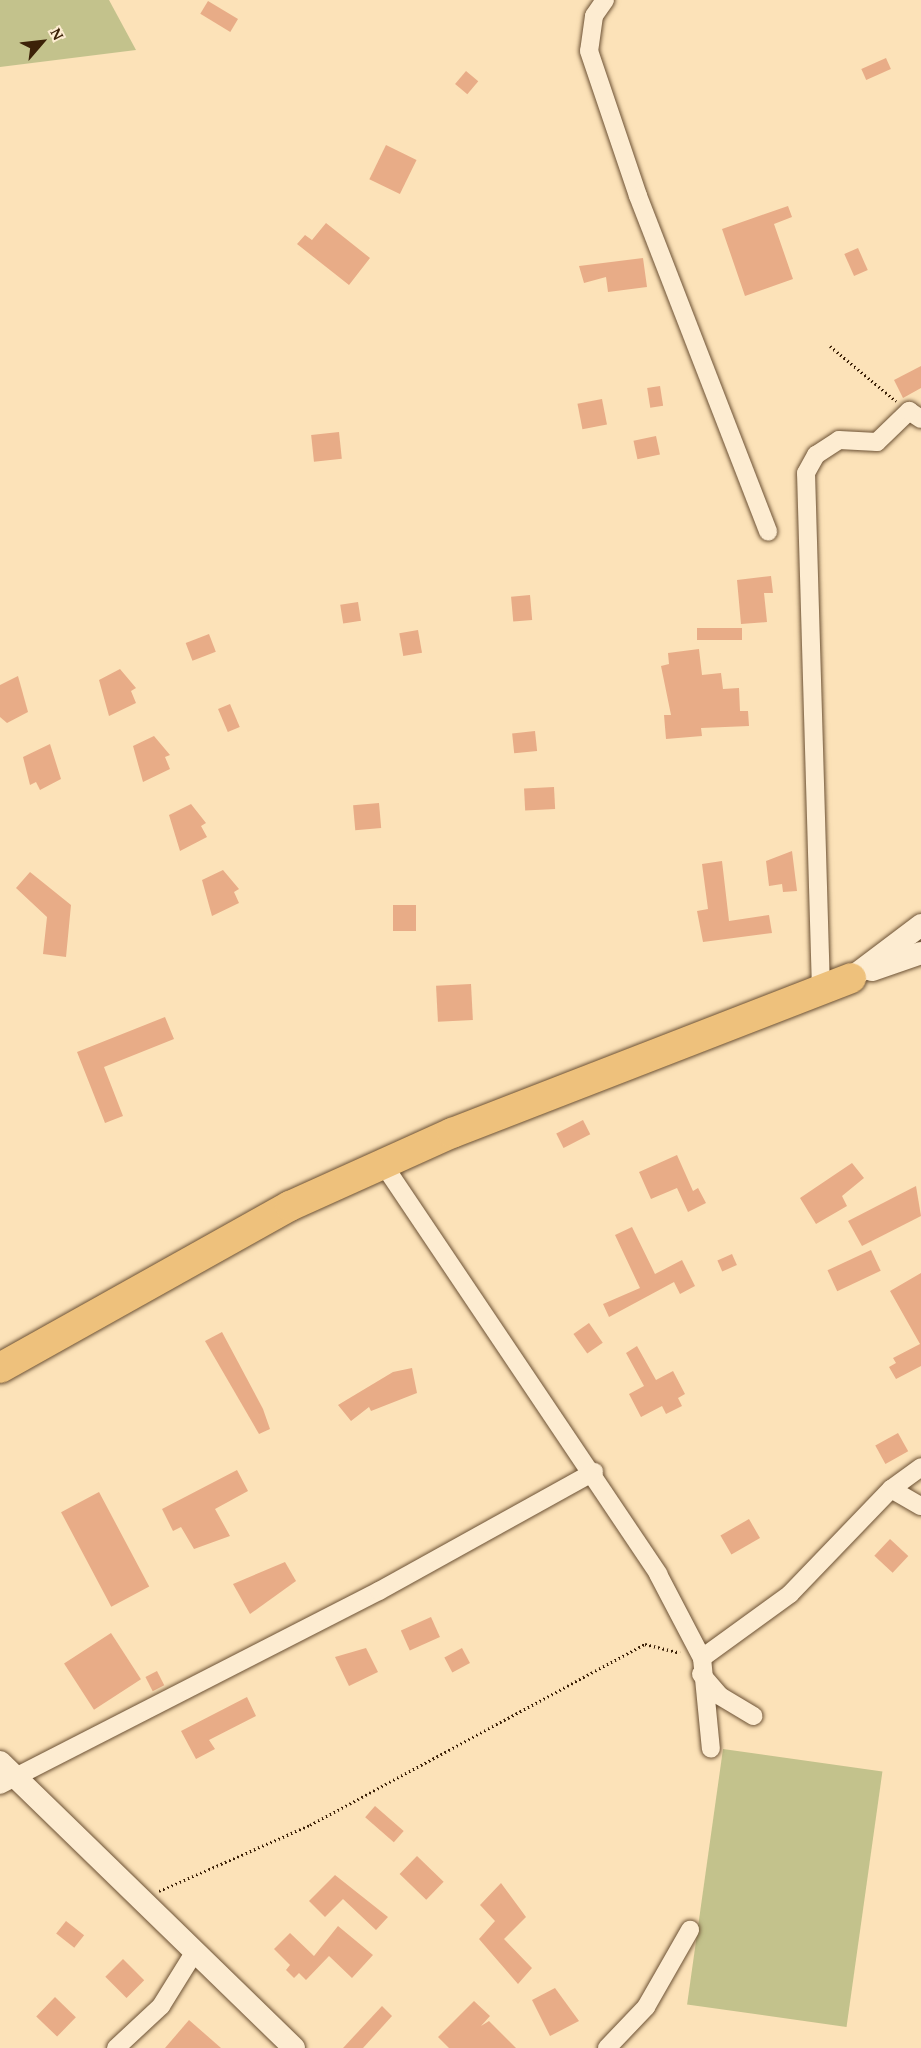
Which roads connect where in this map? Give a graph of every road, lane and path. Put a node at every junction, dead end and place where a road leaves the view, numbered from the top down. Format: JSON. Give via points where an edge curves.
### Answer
{"nodes":[{"id":1,"x":605,"y":0,"type":"edge"},
{"id":2,"x":830,"y":346,"type":"dead end"},
{"id":3,"x":915,"y":415,"type":"edge"},
{"id":4,"x":768,"y":532,"type":"dead end"},
{"id":5,"x":921,"y":925,"type":"edge"},
{"id":6,"x":921,"y":953,"type":"edge"},
{"id":7,"x":851,"y":978,"type":"junction"},
{"id":8,"x":821,"y":990,"type":"junction"},
{"id":9,"x":383,"y":1164,"type":"junction"},
{"id":10,"x":0,"y":1368,"type":"edge"},
{"id":11,"x":921,"y":1467,"type":"edge"},
{"id":12,"x":594,"y":1472,"type":"junction"},
{"id":13,"x":891,"y":1489,"type":"junction"},
{"id":14,"x":921,"y":1506,"type":"edge"},
{"id":15,"x":702,"y":1666,"type":"junction"},
{"id":16,"x":753,"y":1716,"type":"dead end"},
{"id":17,"x":711,"y":1749,"type":"dead end"},
{"id":18,"x":5,"y":1774,"type":"edge"},
{"id":19,"x":139,"y":1900,"type":"junction"},
{"id":20,"x":690,"y":1930,"type":"dead end"},
{"id":21,"x":194,"y":1953,"type":"junction"},
{"id":22,"x":116,"y":2048,"type":"edge"},
{"id":23,"x":294,"y":2048,"type":"edge"},
{"id":24,"x":606,"y":2048,"type":"edge"}],
"edges":[{"from":1,"to":4,"type":"street","via":[[594,16],[589,51],[642,206]]},
{"from":2,"to":3,"type":"path"},
{"from":3,"to":8,"type":"street","via":[[877,442],[839,440],[816,455],[806,473]]},
{"from":5,"to":7,"type":"street"},
{"from":6,"to":7,"type":"street"},
{"from":7,"to":8,"type":"highway"},
{"from":8,"to":9,"type":"highway"},
{"from":9,"to":10,"type":"highway","via":[[199,1254]]},
{"from":9,"to":12,"type":"street"},
{"from":11,"to":13,"type":"street"},
{"from":12,"to":15,"type":"street","via":[[658,1574]]},
{"from":12,"to":18,"type":"street","via":[[379,1591]]},
{"from":13,"to":14,"type":"street"},
{"from":13,"to":15,"type":"street","via":[[790,1594]]},
{"from":15,"to":16,"type":"street","via":[[720,1696]]},
{"from":15,"to":17,"type":"street"},
{"from":15,"to":19,"type":"path","via":[[645,1644],[310,1825]]},
{"from":18,"to":19,"type":"street"},
{"from":19,"to":21,"type":"street"},
{"from":20,"to":24,"type":"street","via":[[646,2007]]},
{"from":21,"to":22,"type":"street","via":[[161,2006]]},
{"from":21,"to":23,"type":"street"}]}
